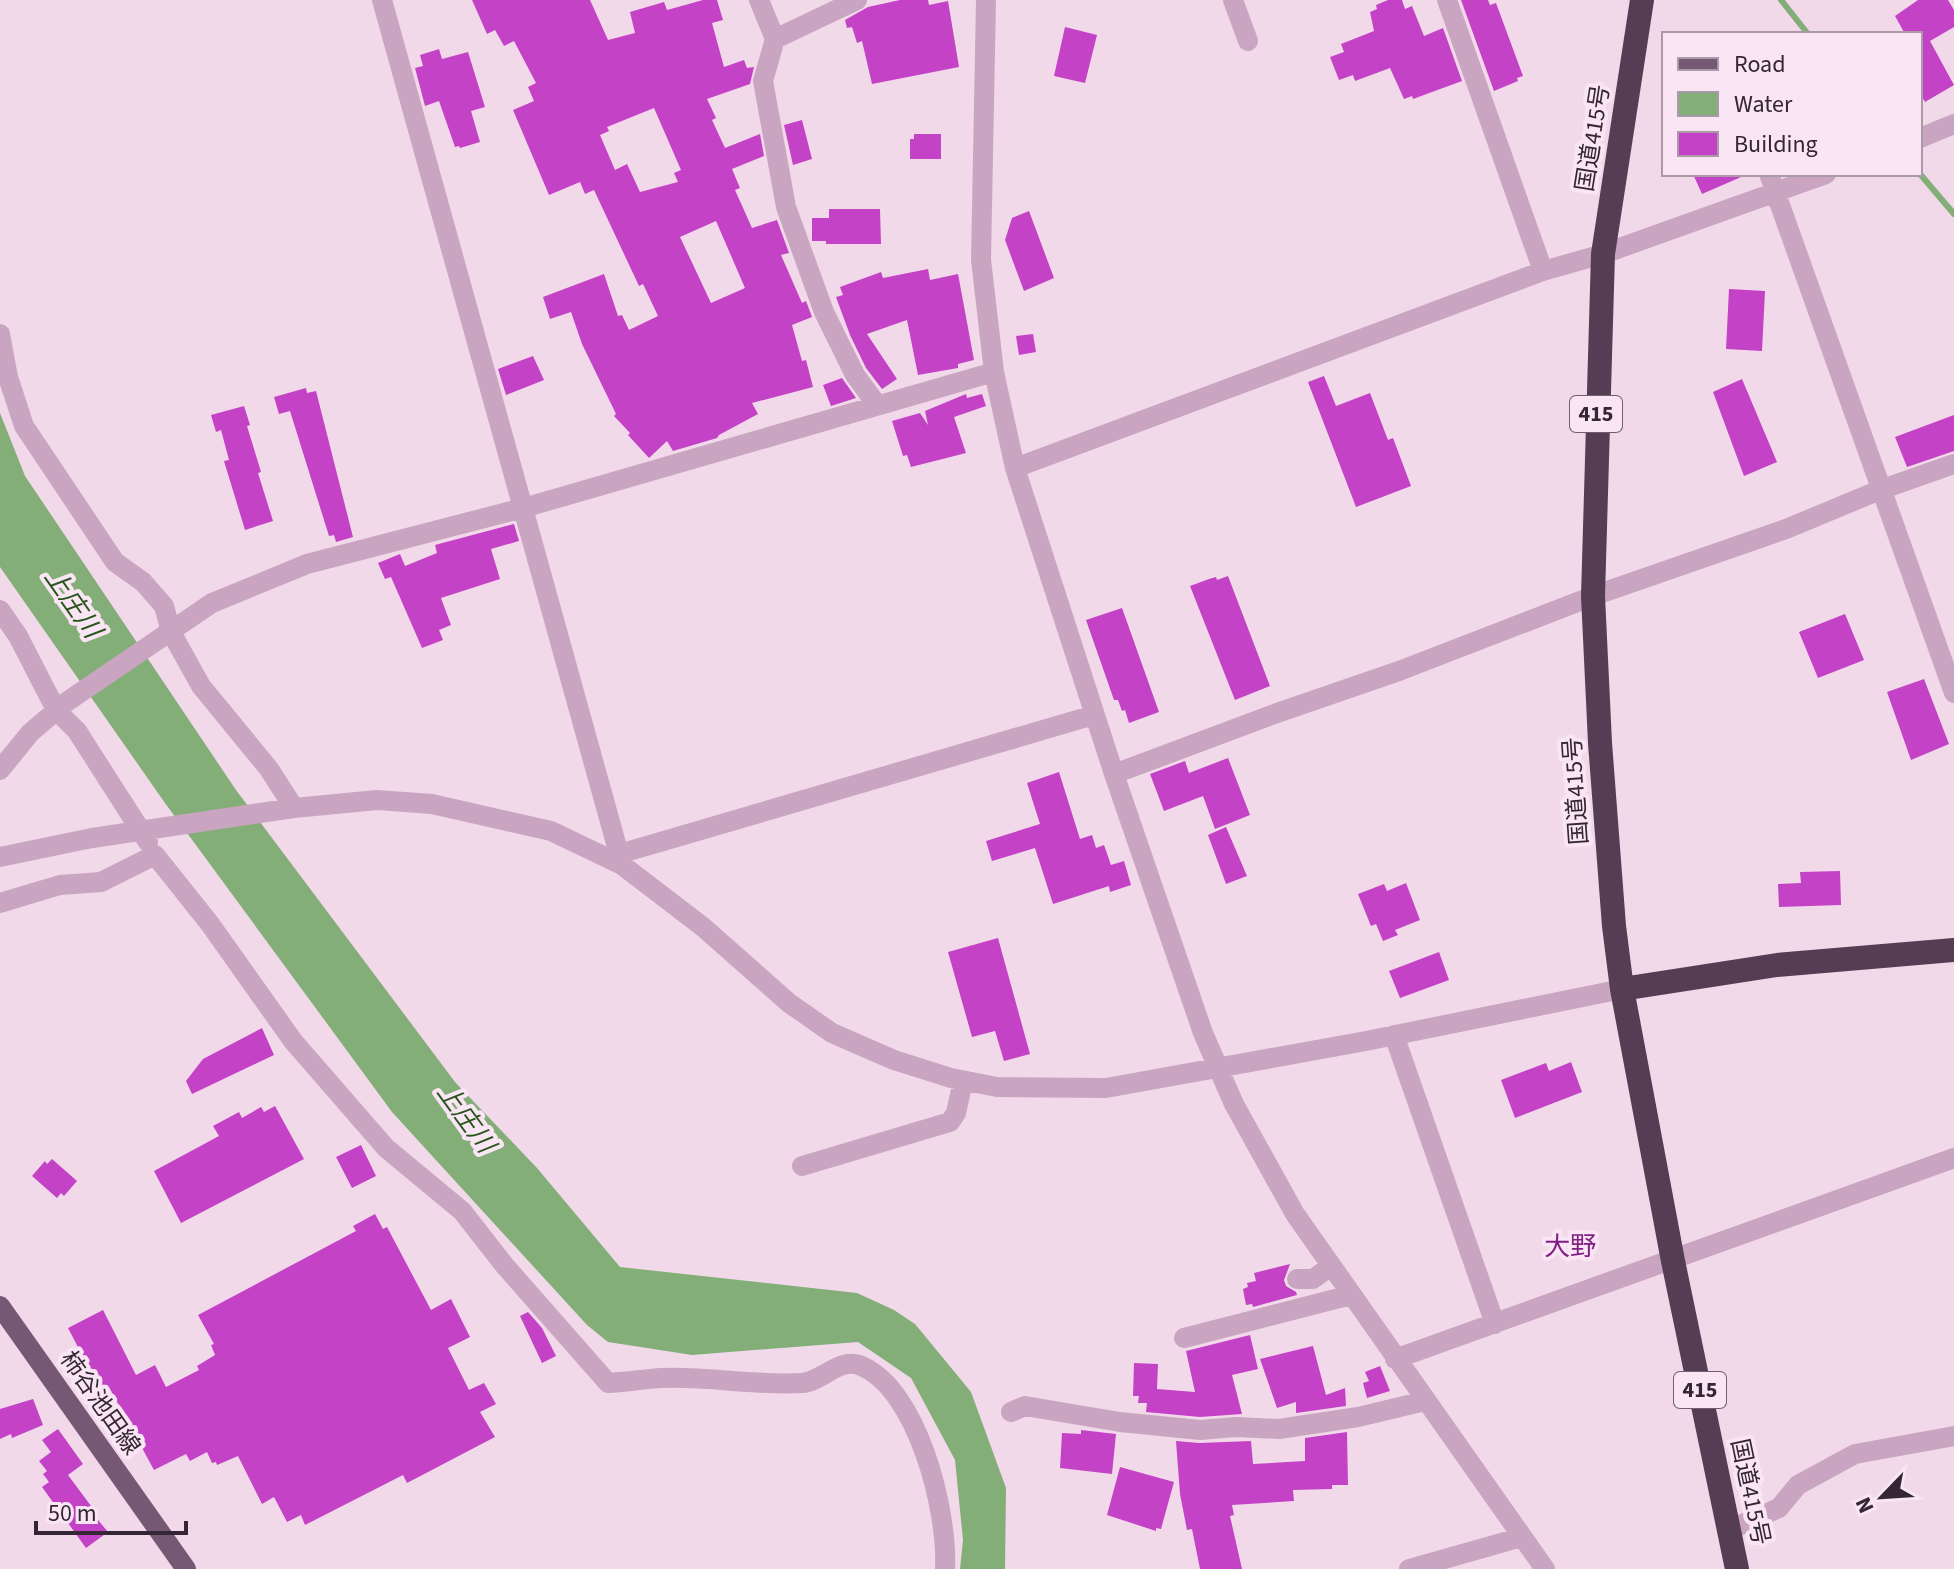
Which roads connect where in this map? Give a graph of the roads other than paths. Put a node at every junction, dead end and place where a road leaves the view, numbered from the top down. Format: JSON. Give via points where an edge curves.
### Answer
{"nodes":[{"id":1,"x":382,"y":0,"type":"edge"},
{"id":2,"x":759,"y":0,"type":"edge"},
{"id":3,"x":857,"y":0,"type":"edge"},
{"id":4,"x":986,"y":0,"type":"edge"},
{"id":5,"x":1233,"y":0,"type":"edge"},
{"id":6,"x":1447,"y":0,"type":"edge"},
{"id":7,"x":1642,"y":0,"type":"edge"},
{"id":8,"x":775,"y":39,"type":"junction"},
{"id":9,"x":1248,"y":41,"type":"dead end"},
{"id":10,"x":1954,"y":124,"type":"edge"},
{"id":11,"x":1922,"y":137,"type":"edge"},
{"id":12,"x":1815,"y":176,"type":"edge"},
{"id":13,"x":1773,"y":184,"type":"edge"},
{"id":14,"x":1603,"y":254,"type":"junction"},
{"id":15,"x":1543,"y":271,"type":"junction"},
{"id":16,"x":0,"y":334,"type":"edge"},
{"id":17,"x":994,"y":372,"type":"junction"},
{"id":18,"x":877,"y":405,"type":"junction"},
{"id":19,"x":1954,"y":464,"type":"edge"},
{"id":20,"x":1015,"y":468,"type":"junction"},
{"id":21,"x":1880,"y":490,"type":"junction"},
{"id":22,"x":523,"y":508,"type":"junction"},
{"id":23,"x":1593,"y":596,"type":"junction"},
{"id":24,"x":0,"y":610,"type":"edge"},
{"id":25,"x":171,"y":632,"type":"junction"},
{"id":26,"x":1954,"y":693,"type":"edge"},
{"id":27,"x":60,"y":706,"type":"junction"},
{"id":28,"x":1094,"y":715,"type":"junction"},
{"id":29,"x":0,"y":770,"type":"edge"},
{"id":30,"x":1114,"y":774,"type":"junction"},
{"id":31,"x":294,"y":808,"type":"junction"},
{"id":32,"x":143,"y":831,"type":"junction"},
{"id":33,"x":155,"y":855,"type":"junction"},
{"id":34,"x":0,"y":857,"type":"edge"},
{"id":35,"x":620,"y":860,"type":"junction"},
{"id":36,"x":0,"y":903,"type":"edge"},
{"id":37,"x":1954,"y":950,"type":"edge"},
{"id":38,"x":1622,"y":989,"type":"junction"},
{"id":39,"x":1394,"y":1035,"type":"junction"},
{"id":40,"x":1216,"y":1066,"type":"junction"},
{"id":41,"x":963,"y":1081,"type":"junction"},
{"id":42,"x":1954,"y":1158,"type":"edge"},
{"id":43,"x":802,"y":1166,"type":"dead end"},
{"id":44,"x":1673,"y":1261,"type":"junction"},
{"id":45,"x":1331,"y":1266,"type":"junction"},
{"id":46,"x":1297,"y":1279,"type":"dead end"},
{"id":47,"x":1351,"y":1295,"type":"junction"},
{"id":48,"x":0,"y":1306,"type":"edge"},
{"id":49,"x":1495,"y":1324,"type":"junction"},
{"id":50,"x":1184,"y":1338,"type":"dead end"},
{"id":51,"x":1395,"y":1359,"type":"junction"},
{"id":52,"x":1425,"y":1401,"type":"junction"},
{"id":53,"x":1011,"y":1412,"type":"dead end"},
{"id":54,"x":1954,"y":1436,"type":"edge"},
{"id":55,"x":1729,"y":1530,"type":"junction"},
{"id":56,"x":1522,"y":1537,"type":"junction"},
{"id":57,"x":186,"y":1569,"type":"edge"},
{"id":58,"x":945,"y":1569,"type":"edge"},
{"id":59,"x":1409,"y":1569,"type":"edge"},
{"id":60,"x":1545,"y":1569,"type":"edge"},
{"id":61,"x":1737,"y":1569,"type":"edge"}],
"edges":[{"from":1,"to":22,"type":"street"},
{"from":2,"to":8,"type":"street"},
{"from":3,"to":8,"type":"street"},
{"from":4,"to":17,"type":"street","via":[[981,260]]},
{"from":5,"to":9,"type":"street"},
{"from":6,"to":15,"type":"street"},
{"from":7,"to":14,"type":"highway","name":"国道415号","number":"415"},
{"from":8,"to":18,"type":"street","via":[[763,81],[786,207],[824,312],[855,375]]},
{"from":10,"to":11,"type":"street"},
{"from":12,"to":13,"type":"street"},
{"from":13,"to":14,"type":"street"},
{"from":13,"to":21,"type":"street"},
{"from":14,"to":15,"type":"street"},
{"from":14,"to":23,"type":"highway","name":"国道415号","number":"415"},
{"from":15,"to":20,"type":"street"},
{"from":16,"to":25,"type":"street","via":[[24,426],[115,562],[164,606]]},
{"from":17,"to":18,"type":"street"},
{"from":17,"to":20,"type":"street"},
{"from":18,"to":22,"type":"street"},
{"from":19,"to":21,"type":"street"},
{"from":20,"to":28,"type":"street"},
{"from":21,"to":23,"type":"street","via":[[1786,529]]},
{"from":21,"to":26,"type":"street"},
{"from":22,"to":25,"type":"street","via":[[307,564],[212,603]]},
{"from":22,"to":35,"type":"street"},
{"from":23,"to":30,"type":"street"},
{"from":23,"to":38,"type":"highway","name":"国道415号","number":"415","via":[[1606,831]]},
{"from":24,"to":27,"type":"street"},
{"from":25,"to":27,"type":"street"},
{"from":25,"to":31,"type":"street","via":[[201,686]]},
{"from":27,"to":29,"type":"street"},
{"from":27,"to":32,"type":"street"},
{"from":28,"to":30,"type":"street"},
{"from":28,"to":35,"type":"street"},
{"from":30,"to":40,"type":"street"},
{"from":31,"to":32,"type":"street"},
{"from":31,"to":35,"type":"street","via":[[377,800],[432,804],[551,831]]},
{"from":32,"to":33,"type":"street"},
{"from":32,"to":34,"type":"street"},
{"from":33,"to":36,"type":"street","via":[[101,882],[60,885]]},
{"from":33,"to":58,"type":"street","via":[[293,1041],[386,1148],[462,1211],[608,1383],[664,1378],[808,1383],[855,1364],[878,1375],[926,1451],[942,1514]]},
{"from":35,"to":41,"type":"street","via":[[832,1033],[894,1060]]},
{"from":37,"to":38,"type":"highway","via":[[1777,965]]},
{"from":38,"to":39,"type":"street"},
{"from":38,"to":44,"type":"highway","name":"国道415号","number":"415"},
{"from":39,"to":40,"type":"street"},
{"from":39,"to":49,"type":"street"},
{"from":40,"to":41,"type":"street","via":[[1106,1088],[997,1087]]},
{"from":40,"to":45,"type":"street","via":[[1295,1214]]},
{"from":41,"to":43,"type":"street","via":[[950,1122]]},
{"from":42,"to":44,"type":"street"},
{"from":44,"to":49,"type":"street"},
{"from":44,"to":55,"type":"highway","name":"国道415号","number":"415"},
{"from":45,"to":46,"type":"street","via":[[1313,1279]]},
{"from":45,"to":47,"type":"street"},
{"from":47,"to":50,"type":"street"},
{"from":47,"to":51,"type":"street"},
{"from":48,"to":57,"type":"main road","name":"柿谷池田線"},
{"from":49,"to":51,"type":"street"},
{"from":51,"to":52,"type":"street"},
{"from":52,"to":53,"type":"street","via":[[1279,1429],[1200,1430],[1025,1406]]},
{"from":52,"to":56,"type":"street"},
{"from":54,"to":55,"type":"street","via":[[1855,1454],[1798,1485],[1779,1508]]},
{"from":55,"to":61,"type":"highway","name":"国道415号","number":"415"},
{"from":56,"to":59,"type":"street"},
{"from":56,"to":60,"type":"street"}]}
